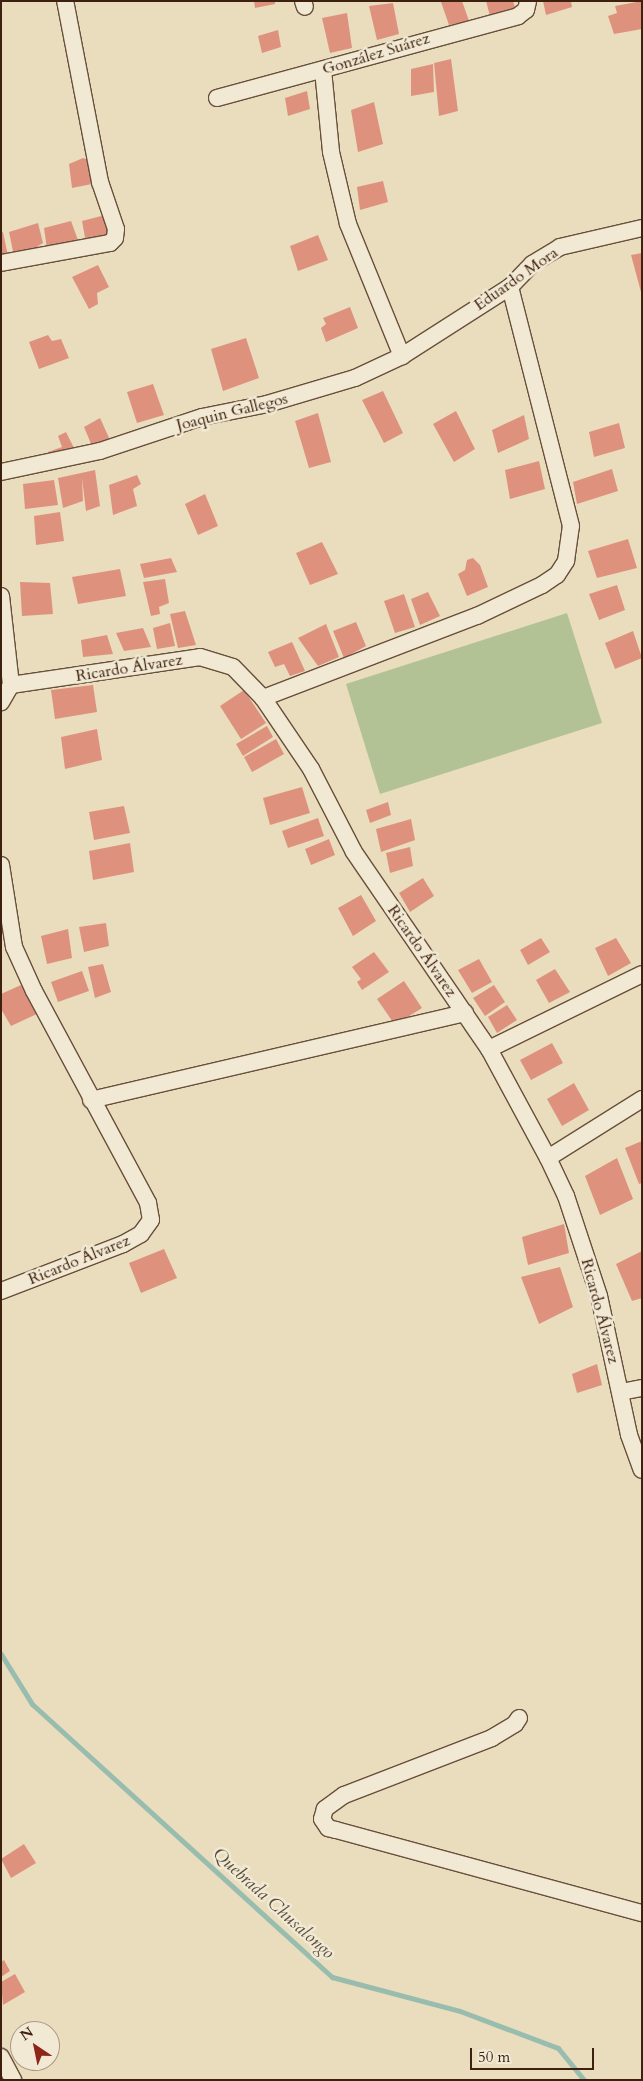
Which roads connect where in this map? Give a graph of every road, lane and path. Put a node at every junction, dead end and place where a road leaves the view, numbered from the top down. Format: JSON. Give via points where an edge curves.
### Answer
{"nodes":[{"id":1,"x":65,"y":1,"type":"edge"},
{"id":2,"x":528,"y":1,"type":"edge"},
{"id":3,"x":322,"y":70,"type":"junction"},
{"id":4,"x":217,"y":98,"type":"dead end"},
{"id":5,"x":642,"y":228,"type":"edge"},
{"id":6,"x":1,"y":263,"type":"edge"},
{"id":7,"x":510,"y":287,"type":"junction"},
{"id":8,"x":402,"y":356,"type":"junction"},
{"id":9,"x":1,"y":472,"type":"edge"},
{"id":10,"x":1,"y":596,"type":"edge"},
{"id":11,"x":11,"y":686,"type":"junction"},
{"id":12,"x":264,"y":698,"type":"junction"},
{"id":13,"x":1,"y":702,"type":"edge"},
{"id":14,"x":1,"y":865,"type":"edge"},
{"id":15,"x":642,"y":974,"type":"edge"},
{"id":16,"x":466,"y":1013,"type":"junction"},
{"id":17,"x":489,"y":1048,"type":"junction"},
{"id":18,"x":642,"y":1099,"type":"edge"},
{"id":19,"x":91,"y":1100,"type":"junction"},
{"id":20,"x":548,"y":1158,"type":"junction"},
{"id":21,"x":1,"y":1291,"type":"edge"},
{"id":22,"x":642,"y":1388,"type":"edge"},
{"id":23,"x":621,"y":1392,"type":"junction"},
{"id":24,"x":642,"y":1470,"type":"edge"},
{"id":25,"x":519,"y":1718,"type":"dead end"},
{"id":26,"x":642,"y":1913,"type":"edge"},
{"id":27,"x":1,"y":2058,"type":"edge"},
{"id":28,"x":13,"y":2080,"type":"edge"}],
"edges":[{"from":1,"to":6,"type":"street","via":[[100,182],[116,229],[115,238],[110,243]]},
{"from":2,"to":3,"type":"street","name":"González Suárez","via":[[526,10],[518,16],[404,44]]},
{"from":3,"to":4,"type":"street","name":"González Suárez"},
{"from":3,"to":8,"type":"street","via":[[331,152],[348,224]]},
{"from":5,"to":7,"type":"street","name":"Eduardo Mora","via":[[560,247],[532,264]]},
{"from":7,"to":8,"type":"street","name":"Eduardo Mora"},
{"from":7,"to":12,"type":"street","via":[[571,526],[566,561],[557,576],[542,586],[477,616]]},
{"from":8,"to":9,"type":"street","name":"Joaquin Gallegos","via":[[355,378],[266,404],[202,416],[82,456]]},
{"from":10,"to":11,"type":"street"},
{"from":11,"to":12,"type":"street","name":"Ricardo Álvarez","via":[[200,657],[233,667]]},
{"from":11,"to":13,"type":"street"},
{"from":12,"to":16,"type":"street","name":"Ricardo Álvarez","via":[[311,769],[354,852]]},
{"from":14,"to":19,"type":"street","name":"Ricardo Álvarez","via":[[14,947]]},
{"from":15,"to":17,"type":"street"},
{"from":16,"to":17,"type":"street","name":"Ricardo Álvarez"},
{"from":16,"to":19,"type":"street"},
{"from":17,"to":20,"type":"street","name":"Ricardo Álvarez"},
{"from":18,"to":20,"type":"street"},
{"from":19,"to":21,"type":"street","name":"Ricardo Álvarez","via":[[148,1203],[151,1220],[142,1234],[124,1244]]},
{"from":20,"to":23,"type":"street","name":"Ricardo Álvarez","via":[[566,1196],[599,1296]]},
{"from":22,"to":23,"type":"street"},
{"from":23,"to":24,"type":"street","name":"Ricardo Álvarez","via":[[629,1435]]},
{"from":25,"to":26,"type":"street","via":[[509,1728],[477,1744],[344,1795],[325,1809],[322,1819],[328,1828]]},
{"from":27,"to":28,"type":"street"}]}
